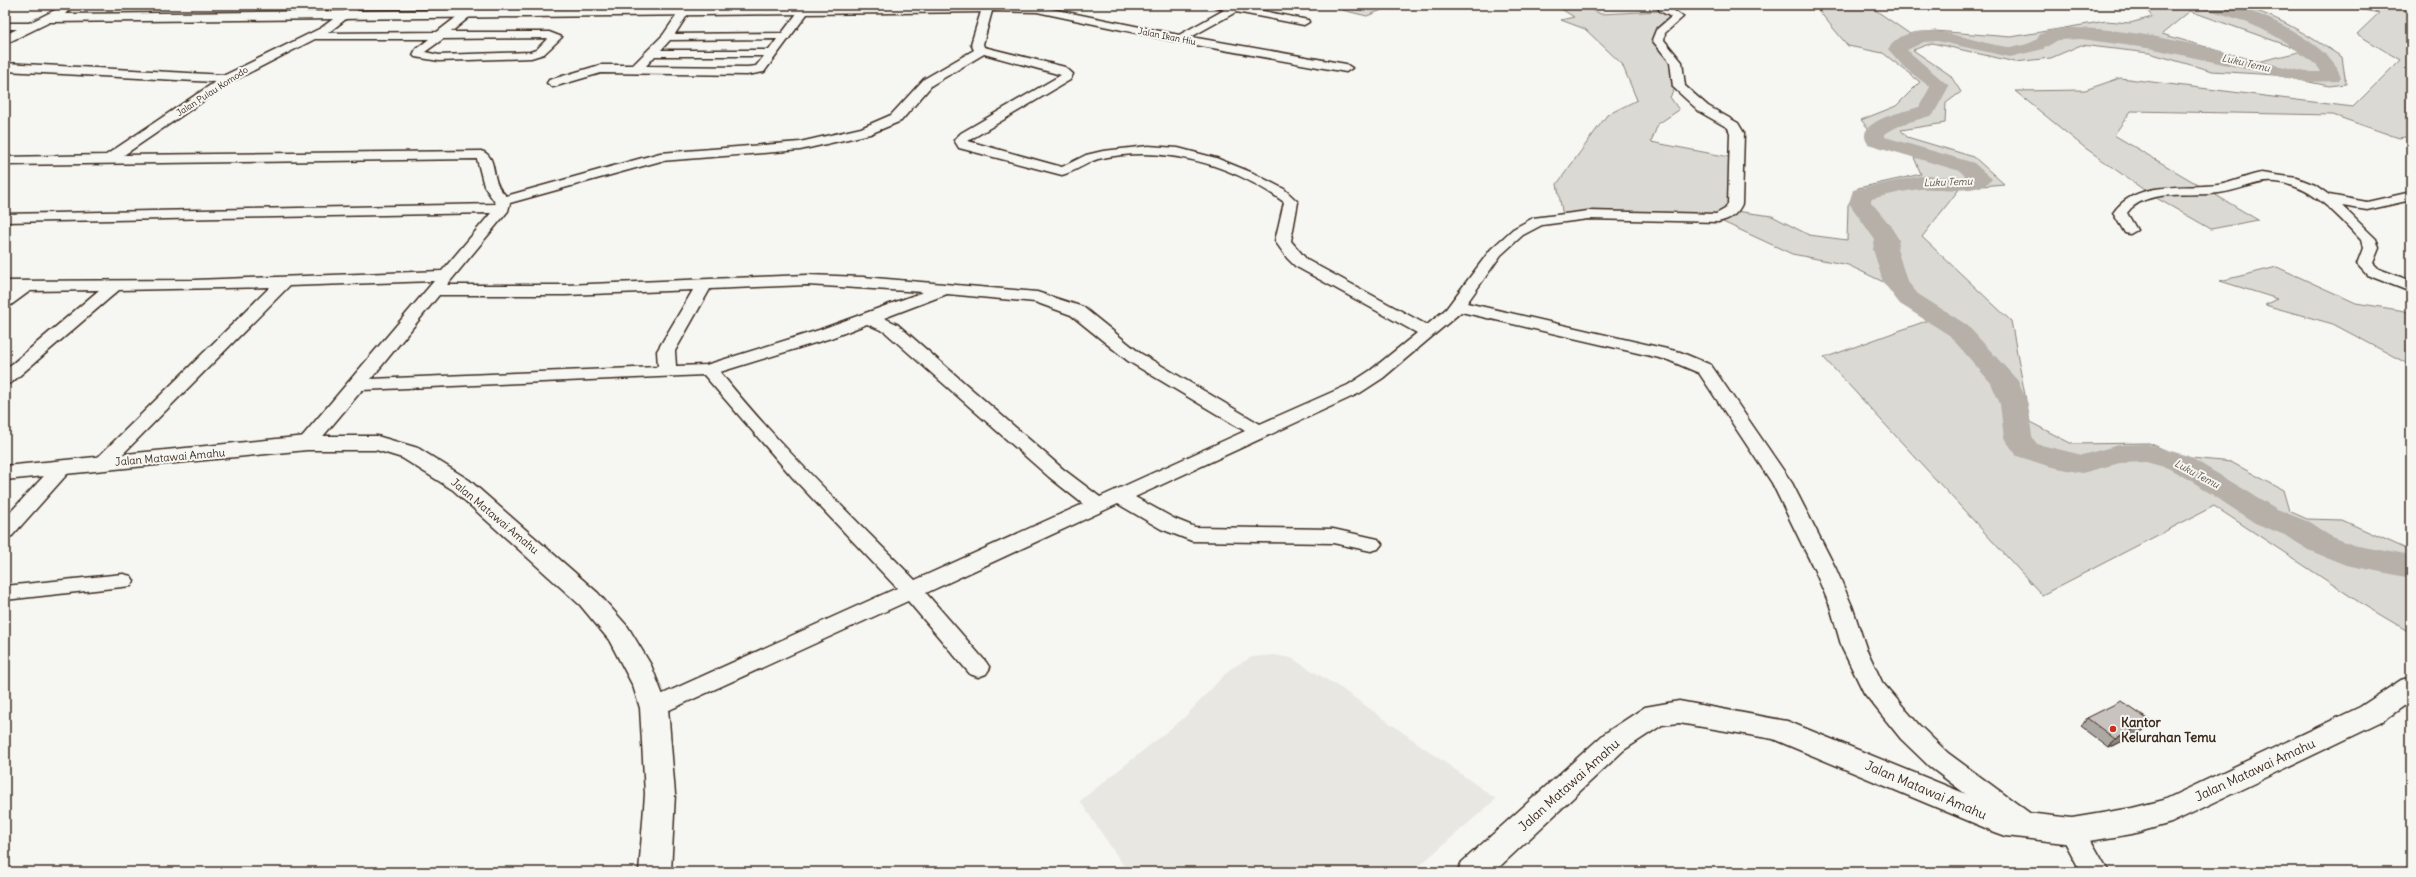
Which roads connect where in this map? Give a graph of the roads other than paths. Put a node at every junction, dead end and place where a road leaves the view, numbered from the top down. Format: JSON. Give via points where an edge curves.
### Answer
{"nodes":[{"id":1,"x":72,"y":5,"type":"edge"},
{"id":2,"x":359,"y":5,"type":"edge"},
{"id":3,"x":479,"y":5,"type":"edge"},
{"id":4,"x":1215,"y":5,"type":"edge"},
{"id":5,"x":1661,"y":5,"type":"edge"},
{"id":6,"x":987,"y":6,"type":"edge"},
{"id":7,"x":868,"y":7,"type":"edge"},
{"id":8,"x":1238,"y":7,"type":"edge"},
{"id":9,"x":700,"y":8,"type":"edge"},
{"id":10,"x":805,"y":10,"type":"junction"},
{"id":11,"x":685,"y":11,"type":"junction"},
{"id":12,"x":466,"y":14,"type":"junction"},
{"id":13,"x":347,"y":16,"type":"junction"},
{"id":14,"x":49,"y":18,"type":"junction"},
{"id":15,"x":1304,"y":22,"type":"dead end"},
{"id":16,"x":5,"y":26,"type":"edge"},
{"id":17,"x":32,"y":26,"type":"junction"},
{"id":18,"x":442,"y":34,"type":"junction"},
{"id":19,"x":314,"y":36,"type":"junction"},
{"id":20,"x":786,"y":36,"type":"junction"},
{"id":21,"x":667,"y":37,"type":"junction"},
{"id":22,"x":1179,"y":38,"type":"junction"},
{"id":23,"x":5,"y":40,"type":"edge"},
{"id":24,"x":982,"y":50,"type":"junction"},
{"id":25,"x":652,"y":53,"type":"junction"},
{"id":26,"x":772,"y":53,"type":"junction"},
{"id":27,"x":5,"y":67,"type":"edge"},
{"id":28,"x":1346,"y":68,"type":"dead end"},
{"id":29,"x":636,"y":69,"type":"junction"},
{"id":30,"x":227,"y":79,"type":"junction"},
{"id":31,"x":553,"y":84,"type":"dead end"},
{"id":32,"x":109,"y":159,"type":"junction"},
{"id":33,"x":5,"y":161,"type":"edge"},
{"id":34,"x":2411,"y":196,"type":"edge"},
{"id":35,"x":2324,"y":198,"type":"junction"},
{"id":36,"x":503,"y":205,"type":"junction"},
{"id":37,"x":2367,"y":206,"type":"junction"},
{"id":38,"x":5,"y":218,"type":"edge"},
{"id":39,"x":2347,"y":220,"type":"junction"},
{"id":40,"x":2130,"y":230,"type":"dead end"},
{"id":41,"x":448,"y":276,"type":"junction"},
{"id":42,"x":284,"y":282,"type":"junction"},
{"id":43,"x":705,"y":283,"type":"junction"},
{"id":44,"x":5,"y":286,"type":"edge"},
{"id":45,"x":26,"y":286,"type":"junction"},
{"id":46,"x":114,"y":286,"type":"junction"},
{"id":47,"x":2411,"y":288,"type":"edge"},
{"id":48,"x":944,"y":289,"type":"junction"},
{"id":49,"x":437,"y":290,"type":"junction"},
{"id":50,"x":5,"y":302,"type":"edge"},
{"id":51,"x":1458,"y":306,"type":"junction"},
{"id":52,"x":866,"y":319,"type":"junction"},
{"id":53,"x":1427,"y":332,"type":"junction"},
{"id":54,"x":666,"y":351,"type":"junction"},
{"id":55,"x":667,"y":370,"type":"junction"},
{"id":56,"x":706,"y":370,"type":"junction"},
{"id":57,"x":637,"y":372,"type":"junction"},
{"id":58,"x":5,"y":379,"type":"edge"},
{"id":59,"x":359,"y":385,"type":"junction"},
{"id":60,"x":1258,"y":431,"type":"junction"},
{"id":61,"x":307,"y":443,"type":"junction"},
{"id":62,"x":103,"y":463,"type":"junction"},
{"id":63,"x":62,"y":468,"type":"junction"},
{"id":64,"x":5,"y":473,"type":"edge"},
{"id":65,"x":1117,"y":496,"type":"junction"},
{"id":66,"x":1097,"y":505,"type":"junction"},
{"id":67,"x":5,"y":531,"type":"edge"},
{"id":68,"x":1371,"y":544,"type":"dead end"},
{"id":69,"x":123,"y":581,"type":"dead end"},
{"id":70,"x":912,"y":591,"type":"junction"},
{"id":71,"x":5,"y":593,"type":"edge"},
{"id":72,"x":978,"y":668,"type":"dead end"},
{"id":73,"x":2411,"y":687,"type":"edge"},
{"id":74,"x":654,"y":708,"type":"junction"},
{"id":75,"x":2030,"y":827,"type":"junction"},
{"id":76,"x":2072,"y":831,"type":"junction"},
{"id":77,"x":655,"y":872,"type":"edge"},
{"id":78,"x":1473,"y":872,"type":"edge"},
{"id":79,"x":2095,"y":872,"type":"edge"}],
"edges":[{"from":1,"to":14,"type":"main road"},
{"from":2,"to":13,"type":"street","name":"Jalan Pulau Komodo"},
{"from":3,"to":12,"type":"street"},
{"from":4,"to":8,"type":"street"},
{"from":5,"to":51,"type":"street","via":[[1678,17],[1660,32],[1658,40],[1663,49],[1676,60],[1679,73],[1677,84],[1704,109],[1733,126],[1738,133],[1735,204],[1731,212],[1714,218],[1588,215],[1538,221],[1518,232],[1496,252]]},
{"from":6,"to":7,"type":"main road"},
{"from":6,"to":22,"type":"street","name":"Jalan Ikan Hiu","via":[[1028,8]]},
{"from":6,"to":24,"type":"street","via":[[977,44]]},
{"from":7,"to":10,"type":"main road"},
{"from":8,"to":15,"type":"street"},
{"from":8,"to":22,"type":"street"},
{"from":9,"to":10,"type":"main road"},
{"from":9,"to":11,"type":"main road"},
{"from":10,"to":20,"type":"street"},
{"from":11,"to":12,"type":"main road"},
{"from":11,"to":21,"type":"street"},
{"from":12,"to":13,"type":"main road"},
{"from":12,"to":18,"type":"street"},
{"from":13,"to":14,"type":"main road"},
{"from":13,"to":19,"type":"street","name":"Jalan Pulau Komodo"},
{"from":14,"to":17,"type":"main road"},
{"from":16,"to":17,"type":"street"},
{"from":17,"to":23,"type":"main road"},
{"from":18,"to":18,"type":"street","via":[[550,35],[556,37],[540,52],[531,55],[439,58],[419,55],[420,51]]},
{"from":18,"to":19,"type":"street"},
{"from":19,"to":30,"type":"street","name":"Jalan Pulau Komodo"},
{"from":20,"to":21,"type":"street"},
{"from":20,"to":26,"type":"street"},
{"from":21,"to":25,"type":"street"},
{"from":22,"to":28,"type":"street","name":"Jalan Ikan Hiu"},
{"from":24,"to":36,"type":"street","via":[[928,82],[896,118],[864,131],[800,146],[660,157]]},
{"from":24,"to":53,"type":"street","via":[[1061,70],[1067,74],[1066,77],[966,136],[961,140],[964,145],[1062,171],[1075,168],[1094,156],[1166,150],[1189,155],[1255,180],[1291,202],[1283,242],[1292,255],[1308,267]]},
{"from":25,"to":26,"type":"street"},
{"from":25,"to":29,"type":"street"},
{"from":26,"to":29,"type":"street","via":[[760,69],[754,70]]},
{"from":27,"to":30,"type":"street"},
{"from":29,"to":31,"type":"street","via":[[600,69]]},
{"from":30,"to":32,"type":"street","name":"Jalan Pulau Komodo"},
{"from":32,"to":33,"type":"street"},
{"from":32,"to":36,"type":"street","via":[[481,155],[486,161],[491,186]]},
{"from":34,"to":37,"type":"street"},
{"from":35,"to":37,"type":"street"},
{"from":35,"to":39,"type":"street"},
{"from":35,"to":40,"type":"street","via":[[2312,188],[2301,184],[2267,178],[2257,178],[2219,189],[2156,194],[2132,199],[2123,206],[2120,213]]},
{"from":36,"to":38,"type":"street"},
{"from":36,"to":41,"type":"street"},
{"from":37,"to":39,"type":"street"},
{"from":39,"to":47,"type":"street","via":[[2368,239],[2371,248],[2365,264],[2373,272]]},
{"from":41,"to":42,"type":"street"},
{"from":41,"to":49,"type":"street"},
{"from":42,"to":46,"type":"street"},
{"from":42,"to":62,"type":"street"},
{"from":43,"to":48,"type":"street","via":[[807,280]]},
{"from":43,"to":49,"type":"street","via":[[566,290]]},
{"from":43,"to":54,"type":"street"},
{"from":44,"to":45,"type":"street"},
{"from":45,"to":46,"type":"street"},
{"from":45,"to":50,"type":"street"},
{"from":46,"to":58,"type":"street"},
{"from":48,"to":52,"type":"street"},
{"from":48,"to":60,"type":"street","via":[[1036,297],[1077,311],[1134,357]]},
{"from":49,"to":59,"type":"street","via":[[400,331]]},
{"from":51,"to":53,"type":"street"},
{"from":51,"to":75,"type":"street","via":[[1674,356],[1705,369],[1782,483],[1832,584],[1854,648],[1872,687],[1910,732],[1939,760]]},
{"from":52,"to":56,"type":"street"},
{"from":52,"to":66,"type":"street","via":[[878,321],[891,328],[1056,473]]},
{"from":53,"to":60,"type":"street","via":[[1377,374],[1354,389]]},
{"from":54,"to":55,"type":"street"},
{"from":54,"to":57,"type":"street"},
{"from":55,"to":56,"type":"street"},
{"from":55,"to":57,"type":"street"},
{"from":56,"to":70,"type":"street","via":[[712,373],[800,474]]},
{"from":57,"to":59,"type":"street"},
{"from":59,"to":61,"type":"street"},
{"from":60,"to":65,"type":"street"},
{"from":61,"to":62,"type":"main road","name":"Jalan Matawai Amahu"},
{"from":61,"to":74,"type":"main road","name":"Jalan Matawai Amahu","via":[[359,442],[396,448],[410,453],[461,485],[589,599],[618,634],[647,686]]},
{"from":62,"to":63,"type":"main road","name":"Jalan Matawai Amahu"},
{"from":63,"to":64,"type":"main road","name":"Jalan Matawai Amahu"},
{"from":63,"to":67,"type":"street"},
{"from":65,"to":66,"type":"street"},
{"from":65,"to":68,"type":"street","via":[[1192,534],[1334,536]]},
{"from":66,"to":70,"type":"street"},
{"from":69,"to":71,"type":"street"},
{"from":70,"to":72,"type":"street"},
{"from":70,"to":74,"type":"street"},
{"from":73,"to":76,"type":"main road","name":"Jalan Matawai Amahu","via":[[2370,715],[2171,810],[2132,821]]},
{"from":74,"to":77,"type":"main road","name":"Jalan Matawai Amahu","via":[[660,794]]},
{"from":75,"to":76,"type":"main road","name":"Jalan Matawai Amahu"},
{"from":75,"to":78,"type":"main road","name":"Jalan Matawai Amahu","via":[[2006,823],[1977,813],[1902,779],[1777,729],[1679,712],[1655,715],[1614,742]]},
{"from":76,"to":79,"type":"street"}]}
